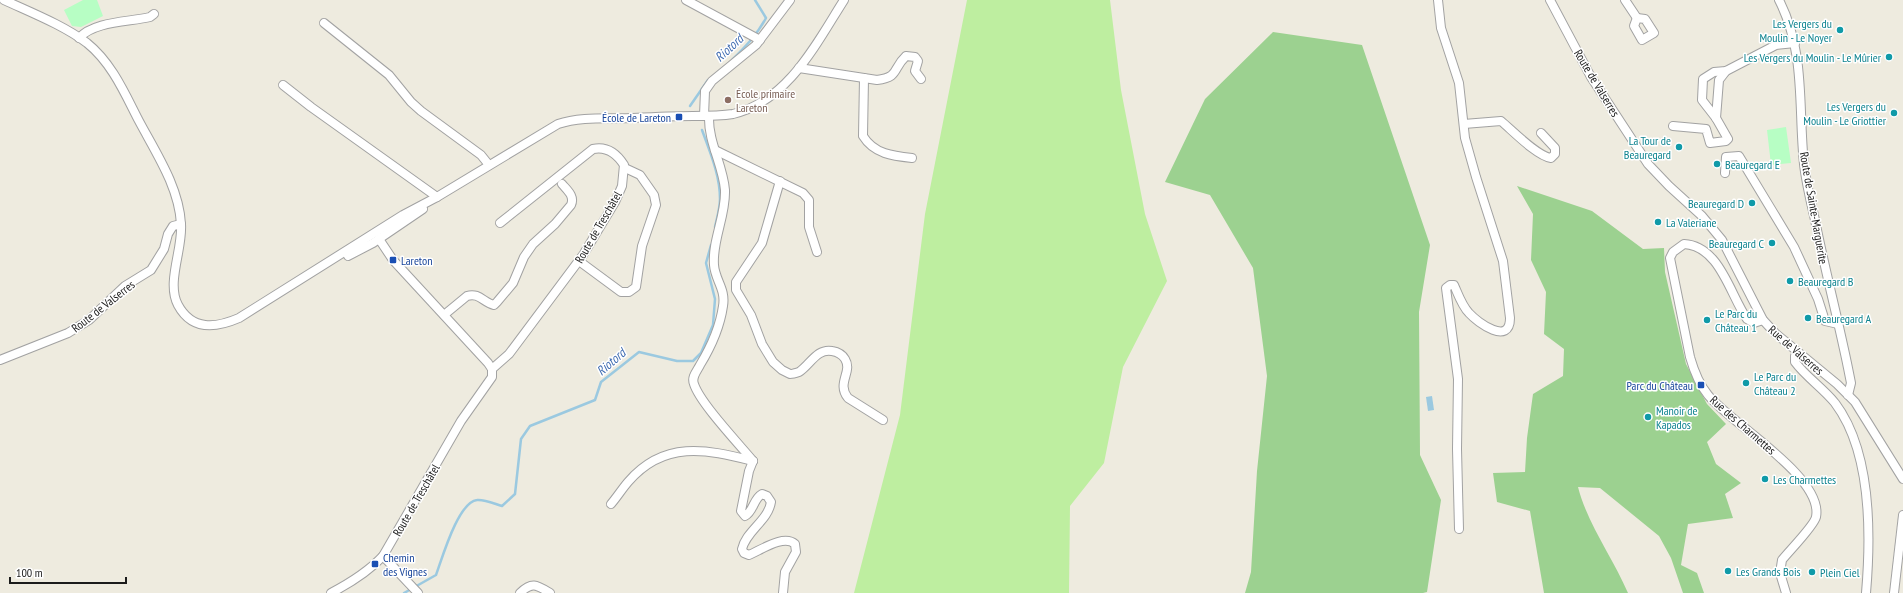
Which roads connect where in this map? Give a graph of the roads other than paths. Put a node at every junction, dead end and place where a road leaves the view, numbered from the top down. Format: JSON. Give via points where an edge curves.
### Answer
{"nodes":[{"id":1,"x":4,"y":0,"type":"edge"},
{"id":2,"x":686,"y":0,"type":"edge"},
{"id":3,"x":790,"y":0,"type":"edge"},
{"id":4,"x":844,"y":0,"type":"edge"},
{"id":5,"x":1438,"y":0,"type":"edge"},
{"id":6,"x":1550,"y":0,"type":"edge"},
{"id":7,"x":1625,"y":0,"type":"edge"},
{"id":8,"x":1779,"y":0,"type":"edge"},
{"id":9,"x":154,"y":14,"type":"dead end"},
{"id":10,"x":1636,"y":18,"type":"dead end"},
{"id":11,"x":324,"y":23,"type":"dead end"},
{"id":12,"x":79,"y":38,"type":"junction"},
{"id":13,"x":756,"y":38,"type":"junction"},
{"id":14,"x":1795,"y":43,"type":"junction"},
{"id":15,"x":799,"y":68,"type":"junction"},
{"id":16,"x":1726,"y":71,"type":"junction"},
{"id":17,"x":864,"y":78,"type":"junction"},
{"id":18,"x":921,"y":79,"type":"dead end"},
{"id":19,"x":283,"y":85,"type":"dead end"},
{"id":20,"x":707,"y":116,"type":"junction"},
{"id":21,"x":1716,"y":118,"type":"junction"},
{"id":22,"x":1464,"y":124,"type":"junction"},
{"id":23,"x":1673,"y":126,"type":"dead end"},
{"id":24,"x":1541,"y":133,"type":"dead end"},
{"id":25,"x":715,"y":150,"type":"junction"},
{"id":26,"x":912,"y":158,"type":"dead end"},
{"id":27,"x":1648,"y":164,"type":"joint"},
{"id":28,"x":489,"y":165,"type":"junction"},
{"id":29,"x":625,"y":168,"type":"junction"},
{"id":30,"x":1725,"y":173,"type":"dead end"},
{"id":31,"x":780,"y":181,"type":"junction"},
{"id":32,"x":562,"y":184,"type":"dead end"},
{"id":33,"x":437,"y":197,"type":"junction"},
{"id":34,"x":500,"y":223,"type":"dead end"},
{"id":35,"x":181,"y":224,"type":"junction"},
{"id":36,"x":375,"y":237,"type":"junction"},
{"id":37,"x":817,"y":252,"type":"dead end"},
{"id":38,"x":579,"y":261,"type":"junction"},
{"id":39,"x":444,"y":316,"type":"junction"},
{"id":40,"x":1763,"y":320,"type":"junction"},
{"id":41,"x":1838,"y":324,"type":"junction"},
{"id":42,"x":1798,"y":352,"type":"junction"},
{"id":43,"x":0,"y":360,"type":"edge"},
{"id":44,"x":492,"y":369,"type":"junction"},
{"id":45,"x":1848,"y":395,"type":"junction"},
{"id":46,"x":883,"y":420,"type":"dead end"},
{"id":47,"x":753,"y":461,"type":"junction"},
{"id":48,"x":1903,"y":479,"type":"edge"},
{"id":49,"x":611,"y":504,"type":"dead end"},
{"id":50,"x":1903,"y":515,"type":"edge"},
{"id":51,"x":1459,"y":529,"type":"dead end"},
{"id":52,"x":383,"y":556,"type":"junction"},
{"id":53,"x":414,"y":590,"type":"edge"},
{"id":54,"x":331,"y":593,"type":"edge"},
{"id":55,"x":520,"y":593,"type":"edge"},
{"id":56,"x":550,"y":593,"type":"edge"},
{"id":57,"x":783,"y":593,"type":"edge"},
{"id":58,"x":1786,"y":593,"type":"edge"},
{"id":59,"x":1866,"y":593,"type":"edge"},
{"id":60,"x":1894,"y":593,"type":"edge"}],
"edges":[{"from":1,"to":12,"type":"street"},
{"from":2,"to":13,"type":"street"},
{"from":3,"to":13,"type":"street"},
{"from":4,"to":15,"type":"street"},
{"from":5,"to":22,"type":"street","via":[[1441,28],[1459,82]]},
{"from":6,"to":27,"type":"street","name":"Route de Valserres","via":[[1591,77]]},
{"from":7,"to":10,"type":"street"},
{"from":8,"to":14,"type":"street","name":"Route de Sainte-Marguerite","via":[[1791,26]]},
{"from":9,"to":12,"type":"street","via":[[150,18],[116,22],[85,31]]},
{"from":11,"to":28,"type":"street","via":[[389,75],[411,102],[481,155]]},
{"from":12,"to":35,"type":"street","via":[[106,61],[127,98],[168,177],[178,204]]},
{"from":13,"to":20,"type":"street","via":[[705,91]]},
{"from":14,"to":16,"type":"street","via":[[1776,45]]},
{"from":14,"to":41,"type":"street","name":"Route de Sainte-Marguerite","via":[[1799,69],[1804,164]]},
{"from":15,"to":17,"type":"street"},
{"from":15,"to":20,"type":"street","via":[[782,87],[744,111]]},
{"from":16,"to":21,"type":"street","via":[[1719,80]]},
{"from":16,"to":21,"type":"street","via":[[1714,72],[1703,79],[1702,100]]},
{"from":17,"to":18,"type":"street","via":[[889,78],[906,56],[916,57],[918,61],[915,71]]},
{"from":17,"to":26,"type":"street","via":[[863,136],[873,148],[893,156]]},
{"from":19,"to":33,"type":"street"},
{"from":20,"to":25,"type":"street"},
{"from":20,"to":28,"type":"street","via":[[594,118],[566,121]]},
{"from":21,"to":23,"type":"street","via":[[1728,138],[1726,141],[1710,143],[1706,128]]},
{"from":22,"to":24,"type":"street","via":[[1501,121],[1538,152],[1551,158],[1555,154],[1555,148]]},
{"from":22,"to":51,"type":"street","via":[[1465,138],[1503,261],[1510,324],[1502,332],[1496,332],[1469,313],[1454,285],[1446,288],[1458,379]]},
{"from":25,"to":31,"type":"street"},
{"from":25,"to":47,"type":"street","via":[[725,189],[714,255],[714,267],[724,294],[723,306],[717,331],[693,383],[699,396]]},
{"from":27,"to":40,"type":"street","name":"Rue de Valserres","via":[[1719,236],[1730,252]]},
{"from":28,"to":33,"type":"street"},
{"from":29,"to":34,"type":"street","via":[[613,152],[604,148],[593,149]]},
{"from":29,"to":38,"type":"street","name":"Route de Treschâtel","via":[[622,186],[615,202]]},
{"from":29,"to":38,"type":"street","via":[[640,175],[654,195],[656,205],[642,246],[636,287],[629,292],[621,292]]},
{"from":30,"to":41,"type":"street","name":"Route de Sainte-Marguerite","via":[[1726,157],[1739,156],[1794,247],[1818,299],[1825,321]]},
{"from":31,"to":37,"type":"street","via":[[803,192],[810,200],[808,227]]},
{"from":31,"to":46,"type":"street","via":[[762,243],[736,282],[736,290],[751,315],[762,344],[773,362],[782,370],[790,374],[798,372],[822,351],[838,352],[847,364],[842,387],[844,393]]},
{"from":32,"to":39,"type":"street","via":[[571,195],[572,202],[555,224],[533,244],[524,257],[513,283],[497,302],[494,305],[472,294]]},
{"from":33,"to":36,"type":"street","via":[[412,217]]},
{"from":33,"to":36,"type":"street","via":[[403,216],[396,224]]},
{"from":35,"to":36,"type":"street","via":[[174,280],[175,297],[185,313],[199,324],[217,326],[239,318]]},
{"from":35,"to":43,"type":"street","name":"Route de Valserres","via":[[173,226],[164,249],[151,270],[125,286],[88,320],[68,333]]},
{"from":36,"to":39,"type":"street","via":[[392,260]]},
{"from":38,"to":44,"type":"street","name":"Route de Treschâtel","via":[[509,354]]},
{"from":39,"to":44,"type":"street"},
{"from":40,"to":42,"type":"street","name":"Rue de Valserres"},
{"from":40,"to":58,"type":"street","name":"Rue des Charmettes","via":[[1754,323],[1747,319],[1705,251],[1684,244],[1674,252],[1670,258],[1672,277],[1693,370],[1701,386],[1719,408],[1773,451],[1813,496],[1816,507],[1814,520],[1782,560],[1781,578]]},
{"from":41,"to":45,"type":"street","name":"Route de Sainte-Marguerite","via":[[1851,383]]},
{"from":42,"to":45,"type":"street","name":"Rue de Valserres"},
{"from":42,"to":59,"type":"street","via":[[1795,362],[1836,404],[1851,430],[1861,460],[1868,527]]},
{"from":44,"to":52,"type":"street","name":"Route de Treschâtel","via":[[492,377],[461,421]]},
{"from":45,"to":48,"type":"street","name":"Rue de Valserres"},
{"from":47,"to":49,"type":"street","via":[[708,450],[676,452],[639,470]]},
{"from":47,"to":57,"type":"street","via":[[748,471],[741,511],[745,516],[750,513],[758,496],[762,494],[767,496],[770,502],[767,513],[743,542],[742,549],[749,555],[785,540],[792,540],[796,552],[785,572]]},
{"from":50,"to":60,"type":"street"},
{"from":52,"to":53,"type":"street"},
{"from":52,"to":54,"type":"street","name":"Route de Treschâtel","via":[[364,573]]},
{"from":55,"to":56,"type":"street","via":[[535,585]]}]}
